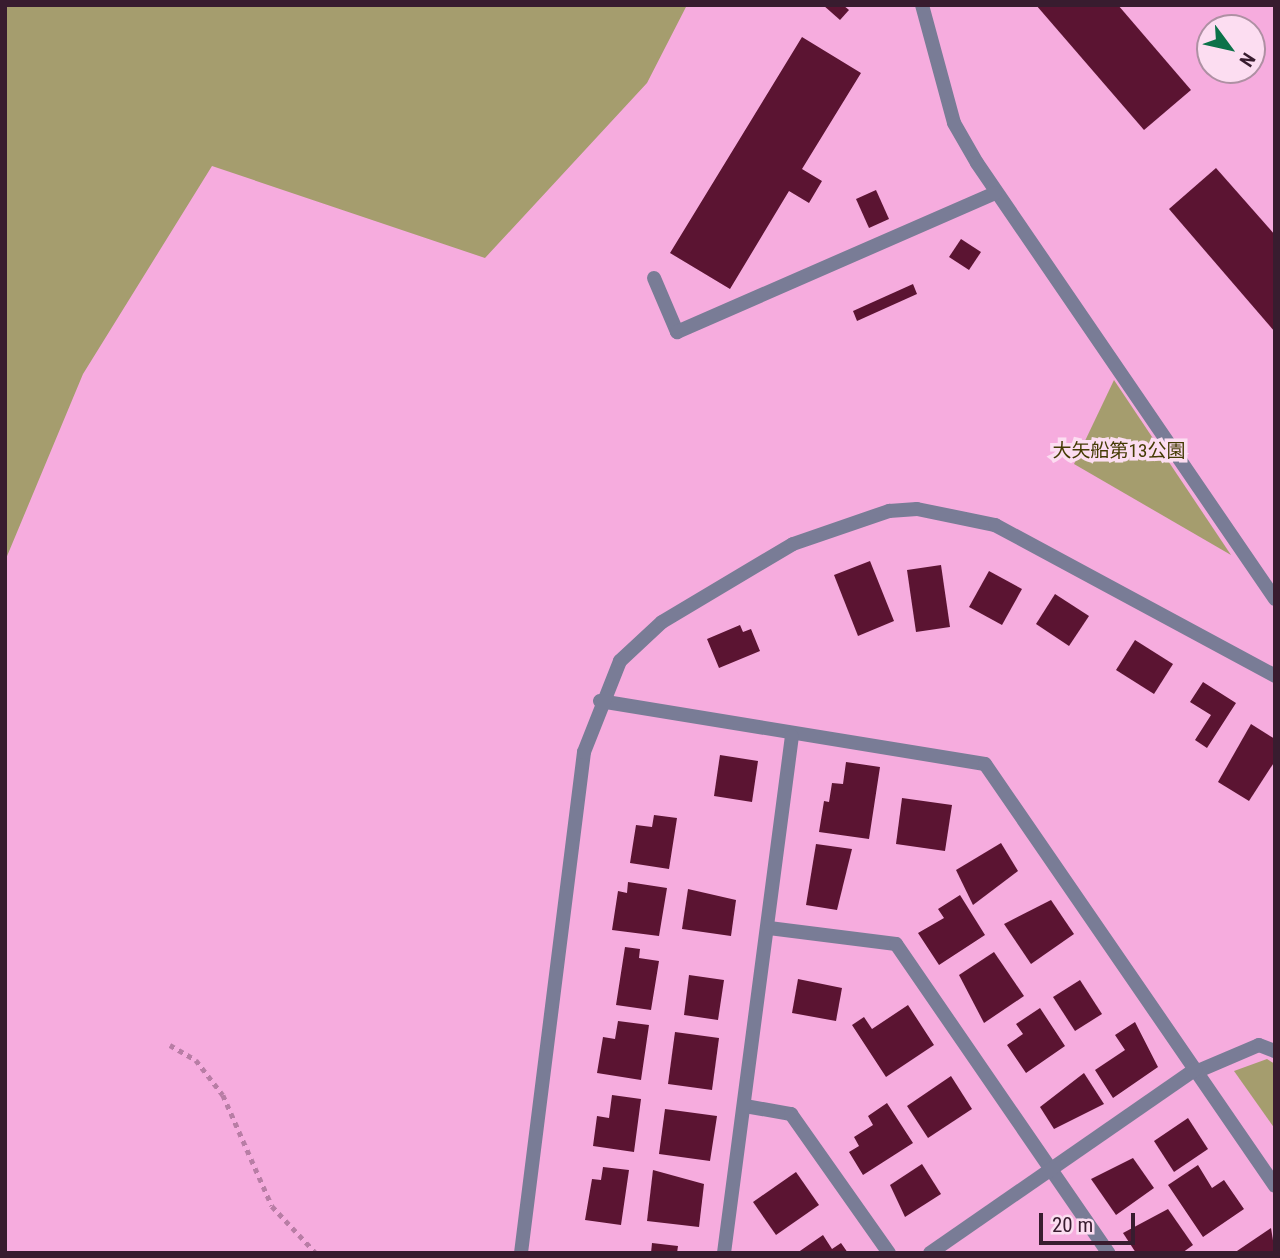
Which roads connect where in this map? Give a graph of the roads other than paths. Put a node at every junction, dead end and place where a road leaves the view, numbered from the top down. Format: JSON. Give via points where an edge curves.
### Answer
{"nodes":[{"id":1,"x":922,"y":5,"type":"edge"},
{"id":2,"x":995,"y":193,"type":"junction"},
{"id":3,"x":654,"y":278,"type":"dead end"},
{"id":4,"x":1275,"y":599,"type":"edge"},
{"id":5,"x":1275,"y":676,"type":"edge"},
{"id":6,"x":600,"y":701,"type":"junction"},
{"id":7,"x":792,"y":736,"type":"junction"},
{"id":8,"x":769,"y":928,"type":"junction"},
{"id":9,"x":1275,"y":1051,"type":"edge"},
{"id":10,"x":1197,"y":1070,"type":"junction"},
{"id":11,"x":746,"y":1106,"type":"junction"},
{"id":12,"x":1050,"y":1168,"type":"junction"},
{"id":13,"x":1275,"y":1186,"type":"edge"},
{"id":14,"x":521,"y":1253,"type":"edge"},
{"id":15,"x":724,"y":1253,"type":"edge"},
{"id":16,"x":889,"y":1253,"type":"edge"},
{"id":17,"x":930,"y":1253,"type":"edge"},
{"id":18,"x":1108,"y":1253,"type":"edge"}],
"edges":[{"from":1,"to":2,"type":"street","via":[[954,123]]},
{"from":2,"to":3,"type":"street","via":[[677,332]]},
{"from":2,"to":4,"type":"street"},
{"from":5,"to":6,"type":"street","via":[[1017,536],[974,517],[917,509],[844,523],[716,587],[639,641],[620,661]]},
{"from":6,"to":7,"type":"street"},
{"from":6,"to":14,"type":"street","via":[[584,751]]},
{"from":7,"to":8,"type":"street"},
{"from":7,"to":10,"type":"street","via":[[985,764]]},
{"from":8,"to":11,"type":"street"},
{"from":8,"to":12,"type":"street","via":[[896,944]]},
{"from":9,"to":10,"type":"street","via":[[1259,1045]]},
{"from":10,"to":12,"type":"street"},
{"from":10,"to":13,"type":"street"},
{"from":11,"to":15,"type":"street"},
{"from":11,"to":16,"type":"street","via":[[791,1114]]},
{"from":12,"to":17,"type":"street"},
{"from":12,"to":18,"type":"street"}]}
